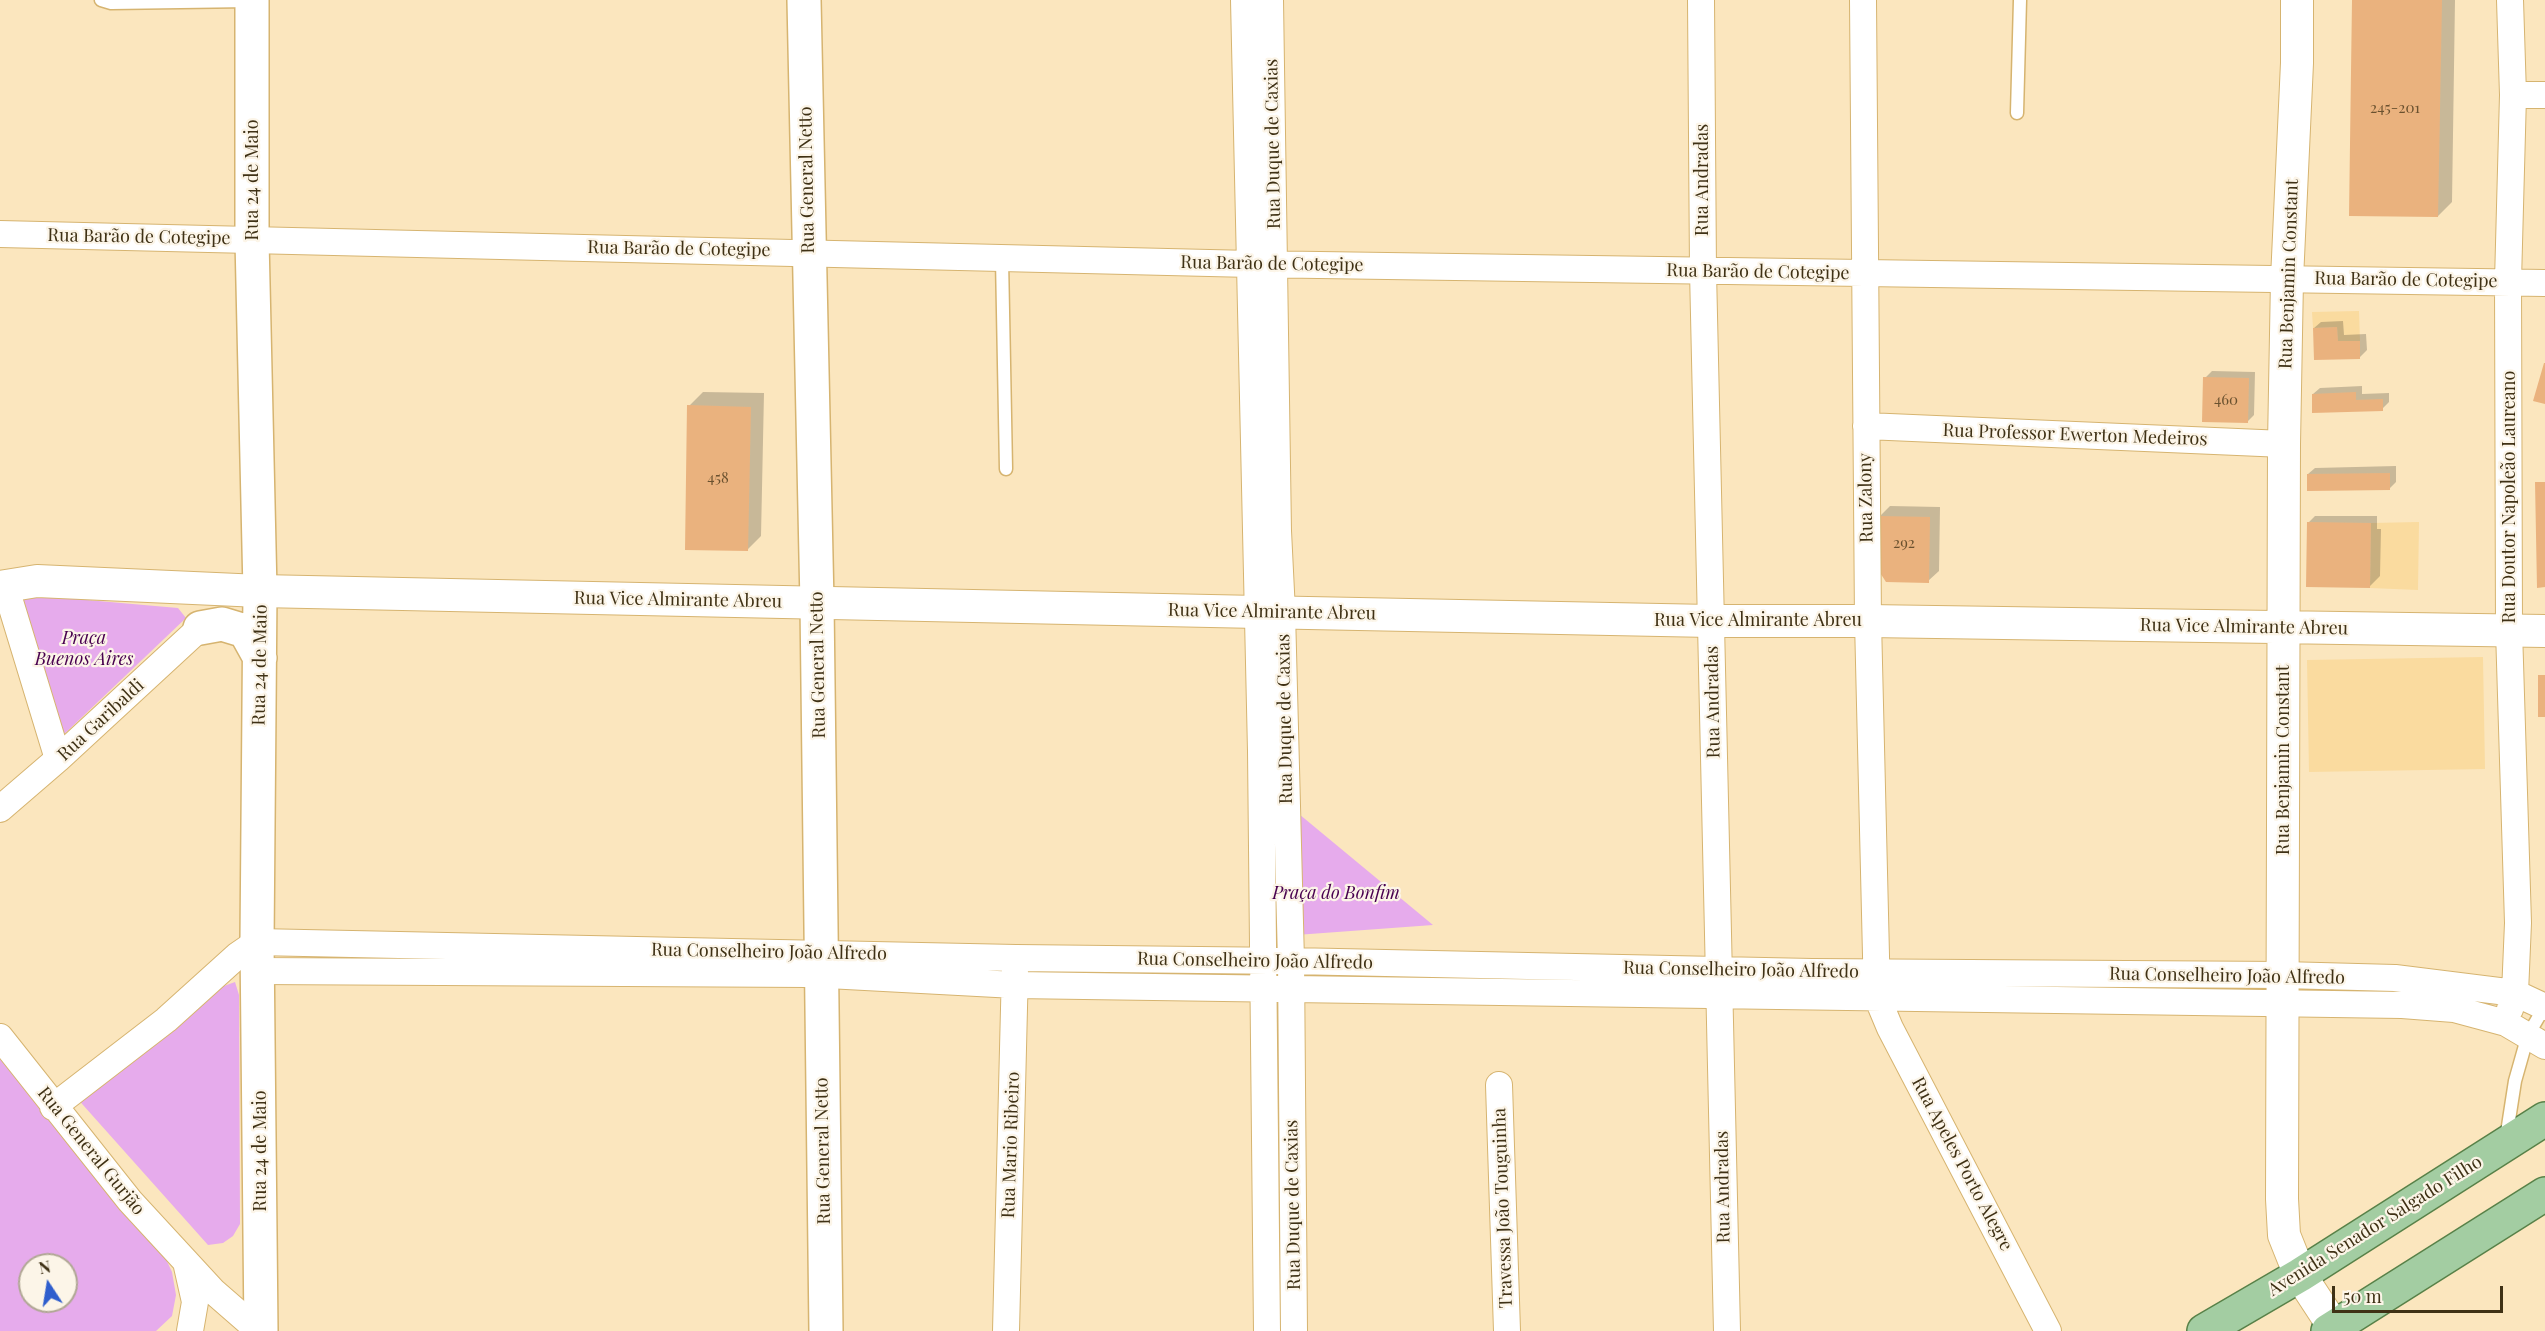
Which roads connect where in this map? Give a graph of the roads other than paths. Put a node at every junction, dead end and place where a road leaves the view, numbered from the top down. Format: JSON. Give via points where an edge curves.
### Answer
{"nodes":[{"id":1,"x":101,"y":0,"type":"edge"},
{"id":2,"x":252,"y":0,"type":"edge"},
{"id":3,"x":804,"y":0,"type":"edge"},
{"id":4,"x":1244,"y":0,"type":"edge"},
{"id":5,"x":1270,"y":0,"type":"edge"},
{"id":6,"x":1701,"y":0,"type":"edge"},
{"id":7,"x":1863,"y":0,"type":"edge"},
{"id":8,"x":2020,"y":0,"type":"edge"},
{"id":9,"x":2297,"y":0,"type":"edge"},
{"id":10,"x":2510,"y":0,"type":"edge"},
{"id":11,"x":1272,"y":29,"type":"junction"},
{"id":12,"x":1244,"y":30,"type":"junction"},
{"id":13,"x":2512,"y":95,"type":"junction"},
{"id":14,"x":2545,"y":95,"type":"edge"},
{"id":15,"x":2017,"y":113,"type":"dead end"},
{"id":16,"x":1248,"y":154,"type":"junction"},
{"id":17,"x":1273,"y":154,"type":"junction"},
{"id":18,"x":0,"y":234,"type":"edge"},
{"id":19,"x":252,"y":240,"type":"junction"},
{"id":20,"x":808,"y":252,"type":"junction"},
{"id":21,"x":1002,"y":259,"type":"junction"},
{"id":22,"x":1263,"y":264,"type":"junction"},
{"id":23,"x":1703,"y":271,"type":"junction"},
{"id":24,"x":1865,"y":273,"type":"junction"},
{"id":25,"x":2288,"y":279,"type":"junction"},
{"id":26,"x":2508,"y":281,"type":"junction"},
{"id":27,"x":2545,"y":284,"type":"edge"},
{"id":28,"x":1866,"y":426,"type":"junction"},
{"id":29,"x":2284,"y":444,"type":"junction"},
{"id":30,"x":1006,"y":469,"type":"dead end"},
{"id":31,"x":2,"y":581,"type":"edge"},
{"id":32,"x":165,"y":586,"type":"junction"},
{"id":33,"x":260,"y":591,"type":"junction"},
{"id":34,"x":817,"y":603,"type":"junction"},
{"id":35,"x":1270,"y":612,"type":"junction"},
{"id":36,"x":1711,"y":621,"type":"junction"},
{"id":37,"x":1868,"y":621,"type":"junction"},
{"id":38,"x":200,"y":628,"type":"junction"},
{"id":39,"x":2283,"y":628,"type":"junction"},
{"id":40,"x":2510,"y":630,"type":"junction"},
{"id":41,"x":2545,"y":631,"type":"edge"},
{"id":42,"x":260,"y":658,"type":"junction"},
{"id":43,"x":1261,"y":751,"type":"junction"},
{"id":44,"x":1286,"y":752,"type":"junction"},
{"id":45,"x":58,"y":759,"type":"junction"},
{"id":46,"x":0,"y":809,"type":"edge"},
{"id":47,"x":549,"y":947,"type":"junction"},
{"id":48,"x":258,"y":957,"type":"junction"},
{"id":49,"x":1016,"y":958,"type":"junction"},
{"id":50,"x":1147,"y":960,"type":"junction"},
{"id":51,"x":635,"y":961,"type":"junction"},
{"id":52,"x":1263,"y":961,"type":"junction"},
{"id":53,"x":1291,"y":961,"type":"junction"},
{"id":54,"x":821,"y":963,"type":"junction"},
{"id":55,"x":1499,"y":965,"type":"junction"},
{"id":56,"x":928,"y":968,"type":"junction"},
{"id":57,"x":1876,"y":972,"type":"junction"},
{"id":58,"x":2012,"y":973,"type":"junction"},
{"id":59,"x":549,"y":974,"type":"junction"},
{"id":60,"x":2176,"y":976,"type":"junction"},
{"id":61,"x":1592,"y":979,"type":"junction"},
{"id":62,"x":1719,"y":981,"type":"junction"},
{"id":63,"x":1811,"y":983,"type":"junction"},
{"id":64,"x":1015,"y":985,"type":"junction"},
{"id":65,"x":1146,"y":986,"type":"junction"},
{"id":66,"x":1262,"y":987,"type":"junction"},
{"id":67,"x":1290,"y":988,"type":"junction"},
{"id":68,"x":2283,"y":989,"type":"junction"},
{"id":69,"x":1499,"y":991,"type":"junction"},
{"id":70,"x":2515,"y":993,"type":"junction"},
{"id":71,"x":1877,"y":997,"type":"junction"},
{"id":72,"x":2012,"y":999,"type":"junction"},
{"id":73,"x":2176,"y":1002,"type":"junction"},
{"id":74,"x":2545,"y":1006,"type":"edge"},
{"id":75,"x":2526,"y":1035,"type":"edge"},
{"id":76,"x":0,"y":1037,"type":"edge"},
{"id":77,"x":1499,"y":1084,"type":"dead end"},
{"id":78,"x":1264,"y":1105,"type":"junction"},
{"id":79,"x":1292,"y":1105,"type":"junction"},
{"id":80,"x":53,"y":1107,"type":"junction"},
{"id":81,"x":2545,"y":1119,"type":"edge"},
{"id":82,"x":2505,"y":1144,"type":"junction"},
{"id":83,"x":1265,"y":1171,"type":"junction"},
{"id":84,"x":1292,"y":1172,"type":"junction"},
{"id":85,"x":2545,"y":1194,"type":"edge"},
{"id":86,"x":186,"y":1262,"type":"junction"},
{"id":87,"x":2300,"y":1275,"type":"junction"},
{"id":88,"x":2333,"y":1330,"type":"edge"},
{"id":89,"x":190,"y":1331,"type":"edge"},
{"id":90,"x":260,"y":1331,"type":"edge"},
{"id":91,"x":826,"y":1331,"type":"edge"},
{"id":92,"x":1006,"y":1331,"type":"edge"},
{"id":93,"x":1267,"y":1331,"type":"edge"},
{"id":94,"x":1294,"y":1331,"type":"edge"},
{"id":95,"x":1507,"y":1331,"type":"edge"},
{"id":96,"x":1726,"y":1331,"type":"edge"},
{"id":97,"x":2048,"y":1331,"type":"edge"},
{"id":98,"x":2204,"y":1331,"type":"edge"}],
"edges":[{"from":1,"to":2,"type":"lane"},
{"from":2,"to":19,"type":"main road","name":"Rua 24 de Maio"},
{"from":3,"to":20,"type":"main road","name":"Rua General Netto"},
{"from":4,"to":12,"type":"street","name":"Rua Duque de Caxias"},
{"from":5,"to":11,"type":"street","name":"Rua Duque de Caxias"},
{"from":6,"to":23,"type":"street","name":"Rua Andradas"},
{"from":7,"to":24,"type":"street","name":"Rua Zalony"},
{"from":8,"to":15,"type":"lane"},
{"from":9,"to":25,"type":"street","name":"Rua Benjamin Constant"},
{"from":10,"to":13,"type":"street","name":"Rua Doutor Napoleão Laureano"},
{"from":11,"to":12,"type":"street"},
{"from":11,"to":17,"type":"street","name":"Rua Duque de Caxias"},
{"from":12,"to":16,"type":"street","name":"Rua Duque de Caxias"},
{"from":13,"to":14,"type":"street"},
{"from":13,"to":26,"type":"street","name":"Rua Doutor Napoleão Laureano"},
{"from":16,"to":17,"type":"street"},
{"from":16,"to":22,"type":"street","name":"Rua Duque de Caxias"},
{"from":17,"to":22,"type":"street","name":"Rua Duque de Caxias"},
{"from":18,"to":19,"type":"street","name":"Rua Barão de Cotegipe"},
{"from":19,"to":20,"type":"street","name":"Rua Barão de Cotegipe"},
{"from":19,"to":33,"type":"main road","name":"Rua 24 de Maio"},
{"from":20,"to":21,"type":"street","name":"Rua Barão de Cotegipe"},
{"from":20,"to":34,"type":"main road","name":"Rua General Netto"},
{"from":21,"to":22,"type":"street","name":"Rua Barão de Cotegipe"},
{"from":21,"to":30,"type":"lane"},
{"from":22,"to":23,"type":"street","name":"Rua Barão de Cotegipe"},
{"from":22,"to":35,"type":"street","name":"Rua Duque de Caxias"},
{"from":23,"to":24,"type":"street","name":"Rua Barão de Cotegipe"},
{"from":23,"to":36,"type":"street","name":"Rua Andradas"},
{"from":24,"to":25,"type":"street","name":"Rua Barão de Cotegipe"},
{"from":24,"to":28,"type":"street","name":"Rua Zalony"},
{"from":25,"to":26,"type":"street","name":"Rua Barão de Cotegipe"},
{"from":25,"to":29,"type":"street","name":"Rua Benjamin Constant"},
{"from":26,"to":27,"type":"street","name":"Rua Barão de Cotegipe"},
{"from":26,"to":40,"type":"street","name":"Rua Doutor Napoleão Laureano"},
{"from":28,"to":29,"type":"street","name":"Rua Professor Ewerton Medeiros"},
{"from":28,"to":37,"type":"street","name":"Rua Zalony"},
{"from":29,"to":39,"type":"street","name":"Rua Benjamin Constant"},
{"from":31,"to":32,"type":"street","name":"Rua Vice Almirante Abreu"},
{"from":31,"to":45,"type":"street"},
{"from":32,"to":33,"type":"street","name":"Rua Vice Almirante Abreu"},
{"from":32,"to":38,"type":"street","via":[[196,600],[201,613]]},
{"from":33,"to":34,"type":"street","name":"Rua Vice Almirante Abreu"},
{"from":33,"to":42,"type":"main road","name":"Rua 24 de Maio"},
{"from":34,"to":35,"type":"street","name":"Rua Vice Almirante Abreu"},
{"from":34,"to":54,"type":"main road","name":"Rua General Netto"},
{"from":35,"to":36,"type":"street","name":"Rua Vice Almirante Abreu"},
{"from":35,"to":43,"type":"street","name":"Rua Duque de Caxias"},
{"from":35,"to":44,"type":"street","name":"Rua Duque de Caxias"},
{"from":36,"to":37,"type":"street","name":"Rua Vice Almirante Abreu"},
{"from":36,"to":62,"type":"street","name":"Rua Andradas"},
{"from":37,"to":39,"type":"street","name":"Rua Vice Almirante Abreu"},
{"from":37,"to":57,"type":"street","name":"Rua Zalony"},
{"from":38,"to":42,"type":"main road","via":[[222,624],[245,631]]},
{"from":38,"to":45,"type":"street","name":"Rua Garibaldi"},
{"from":39,"to":40,"type":"street","name":"Rua Vice Almirante Abreu"},
{"from":39,"to":68,"type":"street","name":"Rua Benjamin Constant"},
{"from":40,"to":41,"type":"street","name":"Rua Vice Almirante Abreu"},
{"from":40,"to":70,"type":"street","name":"Rua Doutor Napoleão Laureano","via":[[2518,923]]},
{"from":42,"to":48,"type":"main road","name":"Rua 24 de Maio"},
{"from":43,"to":44,"type":"street"},
{"from":43,"to":52,"type":"street","name":"Rua Duque de Caxias"},
{"from":44,"to":53,"type":"street","name":"Rua Duque de Caxias"},
{"from":45,"to":46,"type":"street","name":"Rua Garibaldi"},
{"from":47,"to":48,"type":"street","name":"Rua Conselheiro João Alfredo"},
{"from":47,"to":51,"type":"street","name":"Rua Conselheiro João Alfredo"},
{"from":47,"to":59,"type":"street"},
{"from":48,"to":59,"type":"street","name":"Rua Conselheiro João Alfredo"},
{"from":48,"to":80,"type":"street","via":[[238,955],[166,1020]]},
{"from":48,"to":90,"type":"main road","name":"Rua 24 de Maio"},
{"from":49,"to":50,"type":"street","name":"Rua Conselheiro João Alfredo"},
{"from":49,"to":56,"type":"street","name":"Rua Conselheiro João Alfredo"},
{"from":49,"to":64,"type":"street","name":"Rua Mario Ribeiro"},
{"from":50,"to":52,"type":"street","name":"Rua Conselheiro João Alfredo"},
{"from":50,"to":65,"type":"street"},
{"from":51,"to":54,"type":"street","name":"Rua Conselheiro João Alfredo"},
{"from":51,"to":59,"type":"street","name":"Rua Conselheiro João Alfredo"},
{"from":52,"to":53,"type":"street","name":"Rua Conselheiro João Alfredo"},
{"from":52,"to":66,"type":"street","name":"Rua Duque de Caxias"},
{"from":53,"to":55,"type":"street","name":"Rua Conselheiro João Alfredo"},
{"from":53,"to":67,"type":"street","name":"Rua Duque de Caxias"},
{"from":54,"to":56,"type":"street","name":"Rua Conselheiro João Alfredo"},
{"from":54,"to":91,"type":"main road","name":"Rua General Netto"},
{"from":55,"to":61,"type":"street","name":"Rua Conselheiro João Alfredo"},
{"from":55,"to":69,"type":"street"},
{"from":56,"to":64,"type":"street","name":"Rua Conselheiro João Alfredo"},
{"from":57,"to":58,"type":"street","name":"Rua Conselheiro João Alfredo"},
{"from":57,"to":63,"type":"street","name":"Rua Conselheiro João Alfredo"},
{"from":57,"to":71,"type":"street","name":"Rua Zalony"},
{"from":58,"to":60,"type":"street","name":"Rua Conselheiro João Alfredo"},
{"from":58,"to":72,"type":"street"},
{"from":60,"to":68,"type":"street","name":"Rua Conselheiro João Alfredo"},
{"from":60,"to":73,"type":"street"},
{"from":61,"to":62,"type":"street","name":"Rua Conselheiro João Alfredo"},
{"from":61,"to":69,"type":"street","name":"Rua Conselheiro João Alfredo"},
{"from":62,"to":63,"type":"street","name":"Rua Conselheiro João Alfredo"},
{"from":62,"to":96,"type":"street","name":"Rua Andradas"},
{"from":63,"to":71,"type":"street","name":"Rua Conselheiro João Alfredo"},
{"from":64,"to":65,"type":"street","name":"Rua Conselheiro João Alfredo"},
{"from":64,"to":92,"type":"street","name":"Rua Mario Ribeiro"},
{"from":65,"to":66,"type":"street","name":"Rua Conselheiro João Alfredo"},
{"from":66,"to":67,"type":"street","name":"Rua Conselheiro João Alfredo"},
{"from":66,"to":78,"type":"street","name":"Rua Duque de Caxias"},
{"from":67,"to":69,"type":"street","name":"Rua Conselheiro João Alfredo"},
{"from":67,"to":79,"type":"street","name":"Rua Duque de Caxias"},
{"from":68,"to":70,"type":"street","name":"Rua Conselheiro João Alfredo","via":[[2395,978]]},
{"from":68,"to":73,"type":"street","name":"Rua Conselheiro João Alfredo"},
{"from":68,"to":75,"type":"street","name":"Rua Conselheiro João Alfredo","via":[[2454,1009]]},
{"from":68,"to":87,"type":"street","name":"Rua Benjamin Constant","via":[[2284,1235]]},
{"from":70,"to":74,"type":"street"},
{"from":70,"to":75,"type":"street","name":"Rua Doutor Napoleão Laureano"},
{"from":71,"to":72,"type":"street","name":"Rua Conselheiro João Alfredo"},
{"from":71,"to":97,"type":"street","name":"Rua Apeles Porto Alegre"},
{"from":72,"to":73,"type":"street","name":"Rua Conselheiro João Alfredo"},
{"from":74,"to":75,"type":"lane"},
{"from":75,"to":82,"type":"lane"},
{"from":76,"to":80,"type":"street","name":"Rua General Gurjão"},
{"from":77,"to":95,"type":"street","name":"Travessa João Touguinha"},
{"from":78,"to":79,"type":"street"},
{"from":78,"to":83,"type":"street","name":"Rua Duque de Caxias"},
{"from":79,"to":84,"type":"street","name":"Rua Duque de Caxias"},
{"from":80,"to":86,"type":"street","name":"Rua General Gurjão"},
{"from":81,"to":82,"type":"main road","name":"Avenida Senador Salgado Filho"},
{"from":82,"to":87,"type":"main road","name":"Avenida Senador Salgado Filho"},
{"from":83,"to":84,"type":"street"},
{"from":83,"to":93,"type":"street","name":"Rua Duque de Caxias"},
{"from":84,"to":94,"type":"street","name":"Rua Duque de Caxias"},
{"from":85,"to":88,"type":"main road"},
{"from":86,"to":89,"type":"street","name":"Rua General Gurjão","via":[[195,1302]]},
{"from":86,"to":90,"type":"street","name":"Rua General Gurjão"},
{"from":87,"to":88,"type":"street","name":"Rua Benjamin Constant"},
{"from":87,"to":98,"type":"main road","name":"Avenida Senador Salgado Filho"}]}
